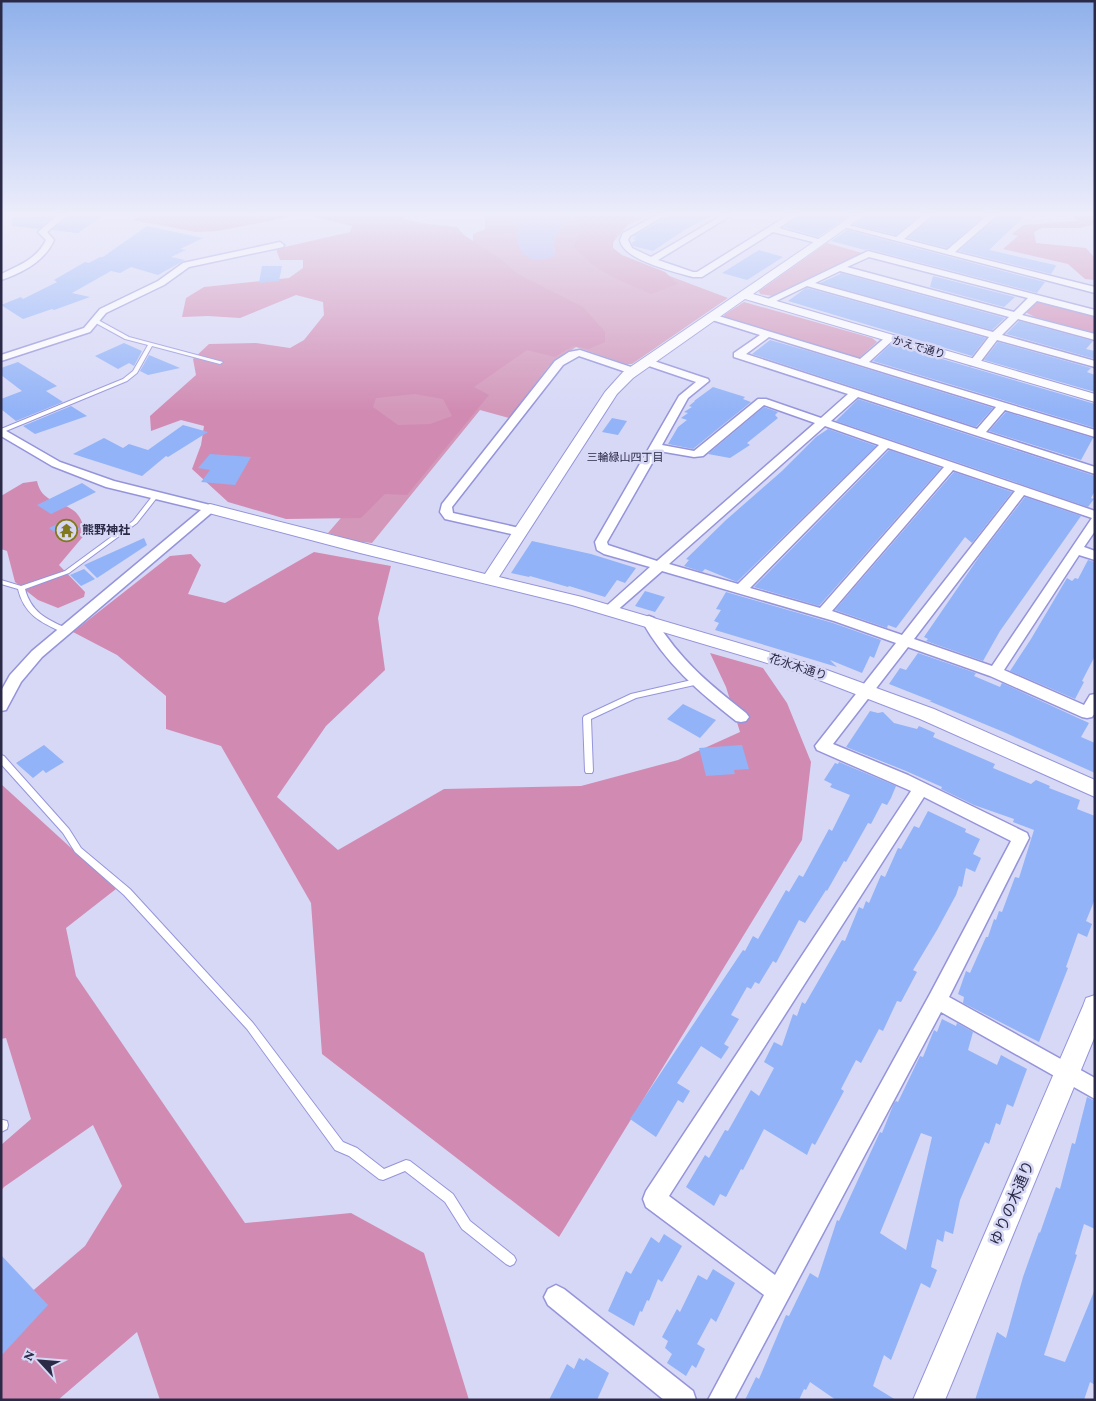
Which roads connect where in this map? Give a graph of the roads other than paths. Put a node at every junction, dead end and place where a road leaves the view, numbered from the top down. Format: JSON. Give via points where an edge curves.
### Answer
{"nodes":[{"id":1,"x":163,"y":281,"type":"edge"},
{"id":2,"x":764,"y":281,"type":"edge"},
{"id":3,"x":810,"y":281,"type":"edge"},
{"id":4,"x":888,"y":281,"type":"edge"},
{"id":5,"x":971,"y":281,"type":"edge"},
{"id":6,"x":1062,"y":281,"type":"edge"},
{"id":7,"x":806,"y":283,"type":"junction"},
{"id":8,"x":1095,"y":290,"type":"edge"},
{"id":9,"x":744,"y":295,"type":"junction"},
{"id":10,"x":1034,"y":298,"type":"junction"},
{"id":11,"x":768,"y":302,"type":"junction"},
{"id":12,"x":1095,"y":312,"type":"edge"},
{"id":13,"x":1016,"y":316,"type":"junction"},
{"id":14,"x":712,"y":317,"type":"junction"},
{"id":15,"x":96,"y":321,"type":"junction"},
{"id":16,"x":767,"y":334,"type":"junction"},
{"id":17,"x":995,"y":336,"type":"junction"},
{"id":18,"x":1095,"y":337,"type":"edge"},
{"id":19,"x":890,"y":338,"type":"junction"},
{"id":20,"x":150,"y":346,"type":"junction"},
{"id":21,"x":1,"y":358,"type":"edge"},
{"id":22,"x":220,"y":362,"type":"dead end"},
{"id":23,"x":647,"y":362,"type":"junction"},
{"id":24,"x":861,"y":363,"type":"junction"},
{"id":25,"x":974,"y":363,"type":"junction"},
{"id":26,"x":1095,"y":364,"type":"edge"},
{"id":27,"x":633,"y":371,"type":"junction"},
{"id":28,"x":855,"y":394,"type":"junction"},
{"id":29,"x":1095,"y":398,"type":"edge"},
{"id":30,"x":1003,"y":406,"type":"junction"},
{"id":31,"x":823,"y":422,"type":"junction"},
{"id":32,"x":1,"y":431,"type":"edge"},
{"id":33,"x":978,"y":434,"type":"junction"},
{"id":34,"x":1095,"y":434,"type":"edge"},
{"id":35,"x":886,"y":444,"type":"junction"},
{"id":36,"x":656,"y":447,"type":"junction"},
{"id":37,"x":951,"y":466,"type":"junction"},
{"id":38,"x":1095,"y":471,"type":"edge"},
{"id":39,"x":1022,"y":490,"type":"junction"},
{"id":40,"x":156,"y":495,"type":"junction"},
{"id":41,"x":210,"y":509,"type":"junction"},
{"id":42,"x":1095,"y":515,"type":"edge"},
{"id":43,"x":1095,"y":521,"type":"edge"},
{"id":44,"x":520,"y":532,"type":"junction"},
{"id":45,"x":1076,"y":549,"type":"junction"},
{"id":46,"x":1095,"y":556,"type":"edge"},
{"id":47,"x":659,"y":566,"type":"junction"},
{"id":48,"x":489,"y":580,"type":"junction"},
{"id":49,"x":1,"y":582,"type":"edge"},
{"id":50,"x":21,"y":588,"type":"junction"},
{"id":51,"x":741,"y":589,"type":"junction"},
{"id":52,"x":609,"y":610,"type":"junction"},
{"id":53,"x":823,"y":613,"type":"junction"},
{"id":54,"x":649,"y":621,"type":"junction"},
{"id":55,"x":64,"y":630,"type":"junction"},
{"id":56,"x":906,"y":642,"type":"junction"},
{"id":57,"x":995,"y":672,"type":"junction"},
{"id":58,"x":696,"y":682,"type":"junction"},
{"id":59,"x":867,"y":691,"type":"junction"},
{"id":60,"x":1095,"y":699,"type":"edge"},
{"id":61,"x":1,"y":706,"type":"edge"},
{"id":62,"x":741,"y":717,"type":"dead end"},
{"id":63,"x":1,"y":758,"type":"edge"},
{"id":64,"x":589,"y":771,"type":"dead end"},
{"id":65,"x":921,"y":788,"type":"junction"},
{"id":66,"x":1095,"y":789,"type":"edge"},
{"id":67,"x":937,"y":1000,"type":"junction"},
{"id":68,"x":1095,"y":1006,"type":"edge"},
{"id":69,"x":1067,"y":1073,"type":"junction"},
{"id":70,"x":1095,"y":1089,"type":"edge"},
{"id":71,"x":510,"y":1260,"type":"dead end"},
{"id":72,"x":778,"y":1291,"type":"junction"},
{"id":73,"x":556,"y":1297,"type":"dead end"},
{"id":74,"x":684,"y":1400,"type":"edge"},
{"id":75,"x":720,"y":1400,"type":"edge"},
{"id":76,"x":929,"y":1400,"type":"edge"}],
"edges":[{"from":1,"to":15,"type":"street","via":[[102,311]]},
{"from":2,"to":9,"type":"street"},
{"from":3,"to":7,"type":"street"},
{"from":4,"to":13,"type":"street"},
{"from":5,"to":10,"type":"street"},
{"from":6,"to":8,"type":"street"},
{"from":7,"to":11,"type":"street"},
{"from":7,"to":17,"type":"street"},
{"from":9,"to":11,"type":"street","name":"かえで通り"},
{"from":9,"to":14,"type":"street"},
{"from":10,"to":12,"type":"street"},
{"from":10,"to":13,"type":"street"},
{"from":11,"to":19,"type":"street","name":"かえで通り"},
{"from":13,"to":17,"type":"street"},
{"from":13,"to":18,"type":"street"},
{"from":14,"to":16,"type":"street"},
{"from":14,"to":23,"type":"street"},
{"from":15,"to":20,"type":"lane"},
{"from":15,"to":21,"type":"street","via":[[87,330]]},
{"from":16,"to":24,"type":"street"},
{"from":16,"to":28,"type":"street","via":[[738,355]]},
{"from":17,"to":25,"type":"street"},
{"from":17,"to":26,"type":"street"},
{"from":19,"to":24,"type":"street"},
{"from":19,"to":25,"type":"street","name":"かえで通り"},
{"from":20,"to":22,"type":"lane"},
{"from":20,"to":32,"type":"lane","via":[[136,372],[126,380]]},
{"from":23,"to":27,"type":"street"},
{"from":23,"to":36,"type":"street","via":[[704,382],[684,396]]},
{"from":24,"to":30,"type":"street"},
{"from":25,"to":29,"type":"street","name":"かえで通り"},
{"from":27,"to":44,"type":"street","via":[[612,392]]},
{"from":27,"to":44,"type":"street","via":[[580,353],[572,354],[559,363],[446,507],[449,516]]},
{"from":28,"to":31,"type":"street"},
{"from":28,"to":33,"type":"street"},
{"from":30,"to":33,"type":"street"},
{"from":30,"to":34,"type":"street"},
{"from":31,"to":35,"type":"street"},
{"from":31,"to":36,"type":"street","via":[[762,401],[699,454]]},
{"from":31,"to":47,"type":"street"},
{"from":32,"to":40,"type":"street","via":[[56,464],[110,484]]},
{"from":33,"to":38,"type":"street"},
{"from":35,"to":37,"type":"street"},
{"from":35,"to":51,"type":"street"},
{"from":36,"to":47,"type":"street","via":[[601,542],[602,548],[608,551]]},
{"from":37,"to":39,"type":"street"},
{"from":37,"to":53,"type":"street"},
{"from":39,"to":42,"type":"street"},
{"from":39,"to":56,"type":"street"},
{"from":40,"to":41,"type":"street"},
{"from":40,"to":50,"type":"lane","via":[[135,522],[66,572]]},
{"from":41,"to":48,"type":"street","name":"花水木通り"},
{"from":41,"to":55,"type":"street"},
{"from":43,"to":45,"type":"street"},
{"from":44,"to":48,"type":"street"},
{"from":45,"to":46,"type":"street"},
{"from":45,"to":57,"type":"street"},
{"from":47,"to":51,"type":"street"},
{"from":47,"to":52,"type":"street"},
{"from":48,"to":52,"type":"street","name":"花水木通り"},
{"from":49,"to":50,"type":"lane"},
{"from":50,"to":55,"type":"lane","via":[[23,601],[41,619]]},
{"from":51,"to":53,"type":"street"},
{"from":52,"to":54,"type":"street","name":"花水木通り"},
{"from":53,"to":56,"type":"street"},
{"from":54,"to":58,"type":"street","via":[[655,634]]},
{"from":54,"to":59,"type":"street","name":"花水木通り","via":[[807,669]]},
{"from":55,"to":61,"type":"street","via":[[15,680]]},
{"from":56,"to":57,"type":"street"},
{"from":56,"to":59,"type":"street"},
{"from":57,"to":60,"type":"street","via":[[1087,713]]},
{"from":58,"to":62,"type":"street"},
{"from":58,"to":64,"type":"lane","via":[[634,696],[588,718]]},
{"from":59,"to":65,"type":"street","via":[[823,746]]},
{"from":59,"to":66,"type":"street","name":"花水木通り","via":[[928,714]]},
{"from":63,"to":71,"type":"lane","via":[[66,830],[78,850],[131,896],[250,1026],[339,1146],[353,1152],[383,1175],[406,1165],[450,1198],[466,1225]]},
{"from":65,"to":67,"type":"street","via":[[1021,838]]},
{"from":65,"to":72,"type":"street","via":[[654,1199]]},
{"from":67,"to":69,"type":"street"},
{"from":67,"to":72,"type":"street"},
{"from":68,"to":69,"type":"street","name":"ゆりの木通り"},
{"from":69,"to":70,"type":"street"},
{"from":69,"to":76,"type":"street","name":"ゆりの木通り"},
{"from":72,"to":75,"type":"street"},
{"from":73,"to":74,"type":"street"}]}
